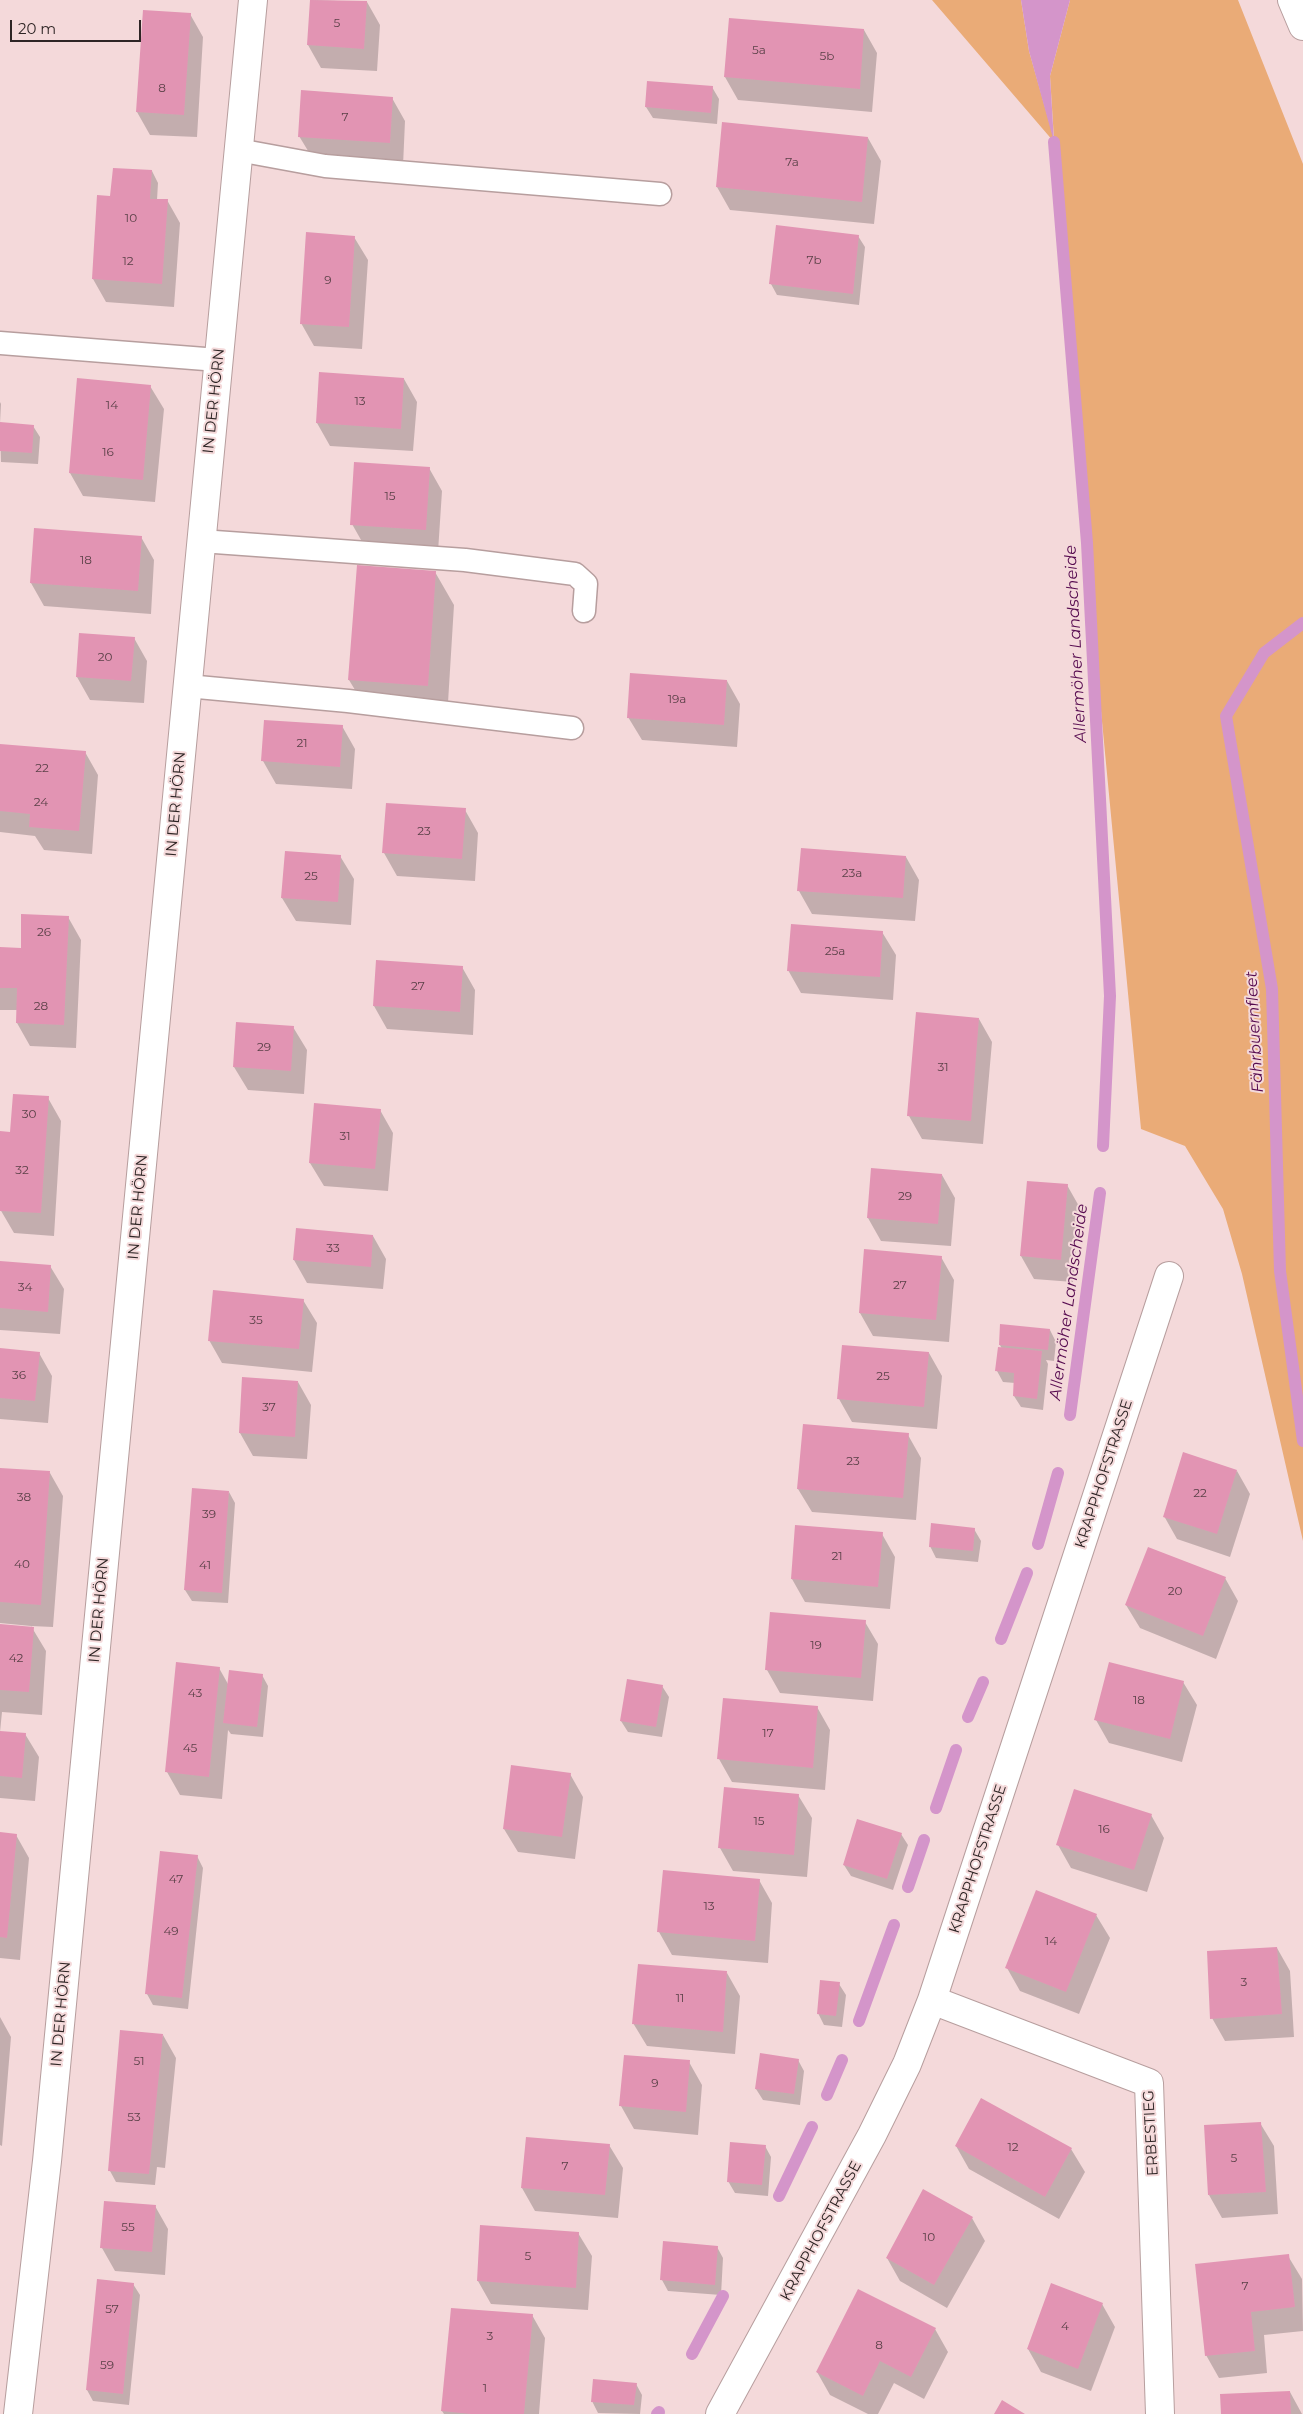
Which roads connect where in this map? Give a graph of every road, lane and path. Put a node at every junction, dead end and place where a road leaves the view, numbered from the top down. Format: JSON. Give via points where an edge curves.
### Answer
{"nodes":[{"id":1,"x":253,"y":0,"type":"edge"},
{"id":2,"x":1292,"y":0,"type":"edge"},
{"id":3,"x":1303,"y":26,"type":"edge"},
{"id":4,"x":238,"y":150,"type":"junction"},
{"id":5,"x":660,"y":194,"type":"dead end"},
{"id":6,"x":0,"y":343,"type":"edge"},
{"id":7,"x":218,"y":360,"type":"junction"},
{"id":8,"x":201,"y":541,"type":"junction"},
{"id":9,"x":584,"y":611,"type":"dead end"},
{"id":10,"x":187,"y":686,"type":"junction"},
{"id":11,"x":572,"y":728,"type":"dead end"},
{"id":12,"x":1169,"y":1276,"type":"dead end"},
{"id":13,"x":932,"y":2000,"type":"junction"},
{"id":14,"x":18,"y":2414,"type":"edge"},
{"id":15,"x":720,"y":2414,"type":"edge"},
{"id":16,"x":1160,"y":2414,"type":"edge"}],
"edges":[{"from":1,"to":4,"type":"main road","name":"IN DER HÖRN"},
{"from":2,"to":3,"type":"main road"},
{"from":4,"to":5,"type":"lane","via":[[325,166]]},
{"from":4,"to":7,"type":"main road","name":"IN DER HÖRN"},
{"from":6,"to":7,"type":"lane"},
{"from":7,"to":8,"type":"main road","name":"IN DER HÖRN"},
{"from":8,"to":9,"type":"lane","via":[[465,560],[575,574],[586,584]]},
{"from":8,"to":10,"type":"main road","name":"IN DER HÖRN"},
{"from":10,"to":11,"type":"lane","via":[[348,701]]},
{"from":10,"to":14,"type":"main road","name":"IN DER HÖRN","via":[[49,2142]]},
{"from":12,"to":13,"type":"main road","name":"KRAPPHOFSTRASSE"},
{"from":13,"to":15,"type":"main road","name":"KRAPPHOFSTRASSE","via":[[907,2064],[872,2135]]},
{"from":13,"to":16,"type":"main road","name":"ERBESTIEG","via":[[1149,2083]]}]}
